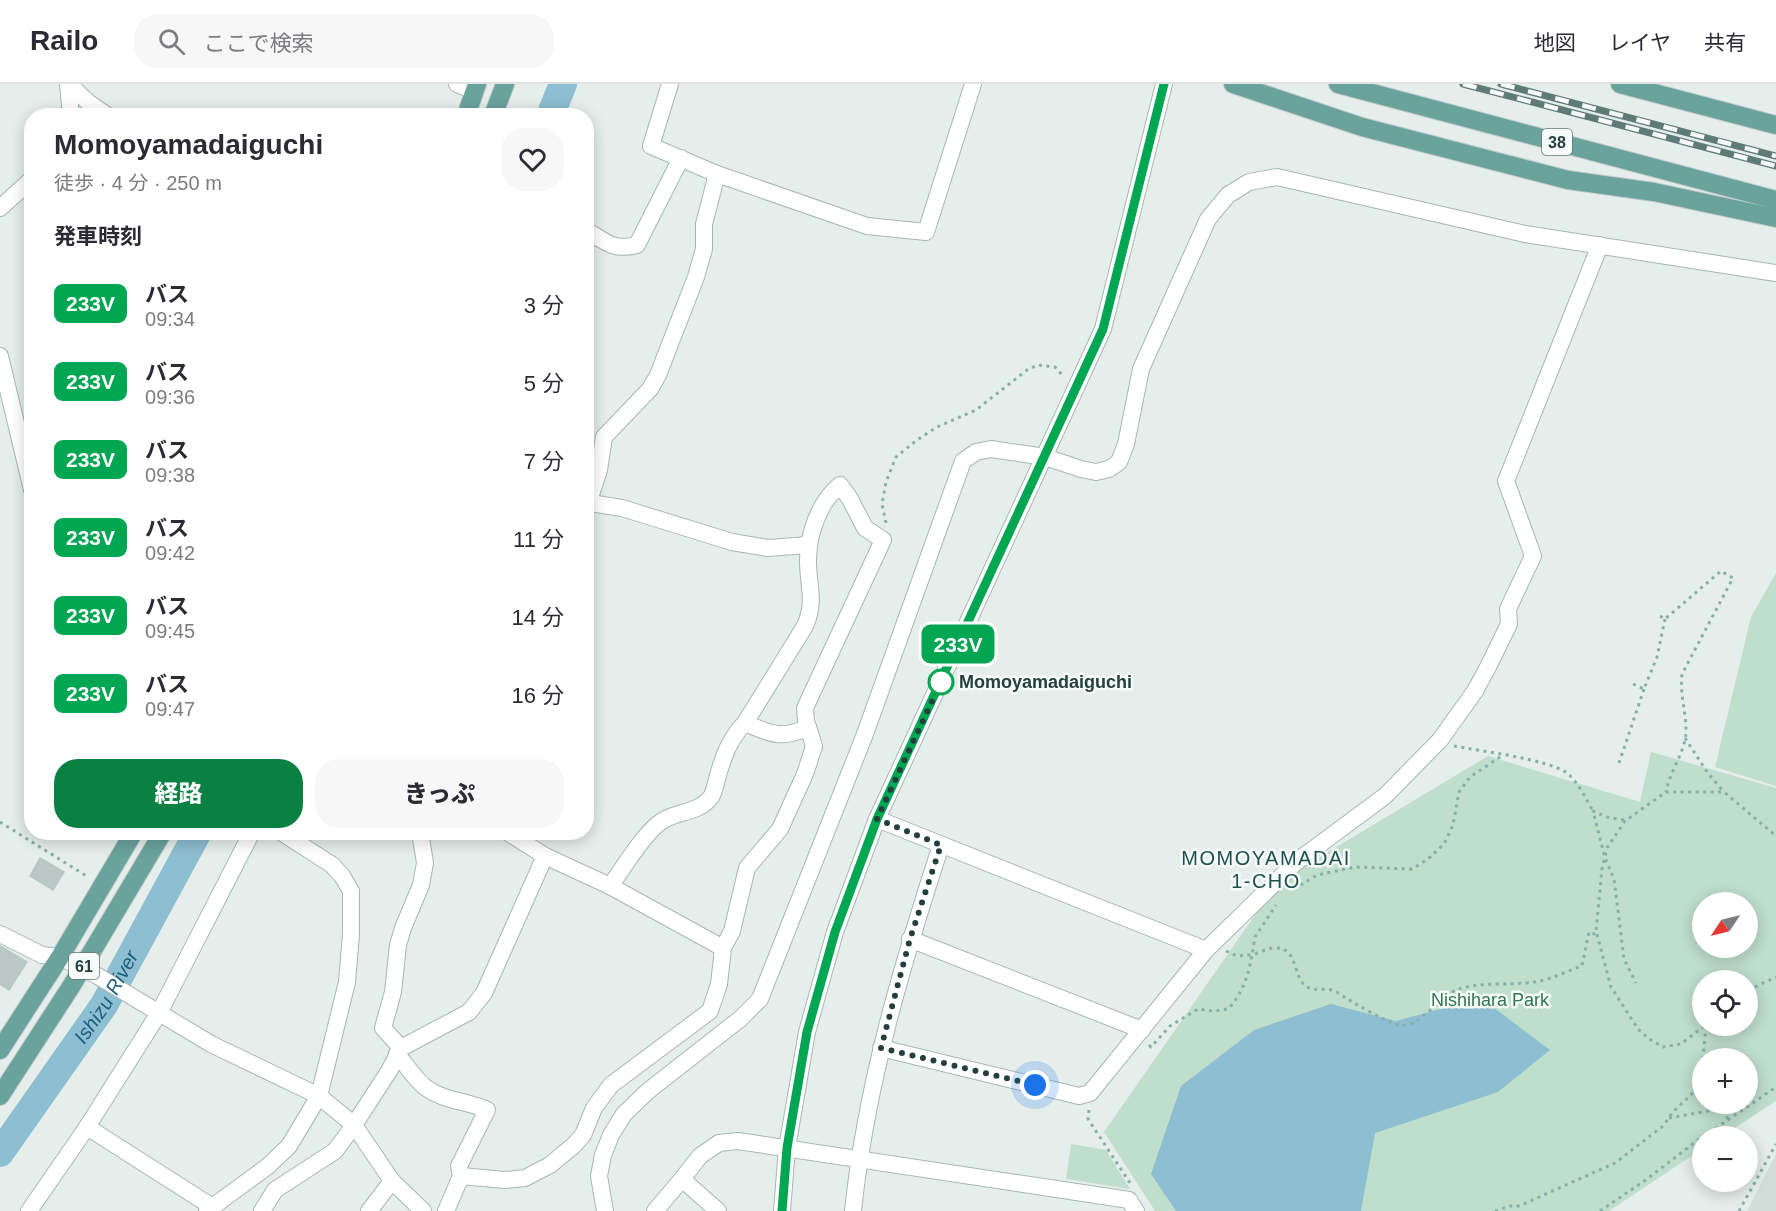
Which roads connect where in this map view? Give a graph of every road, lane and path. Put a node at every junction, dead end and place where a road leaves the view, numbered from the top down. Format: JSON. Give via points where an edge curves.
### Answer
{"nodes":[{"id":1,"x":68,"y":84,"type":"edge"},
{"id":2,"x":457,"y":84,"type":"edge"},
{"id":3,"x":505,"y":84,"type":"edge"},
{"id":4,"x":670,"y":84,"type":"edge"},
{"id":5,"x":973,"y":84,"type":"edge"},
{"id":6,"x":1164,"y":84,"type":"edge"},
{"id":7,"x":1233,"y":84,"type":"edge"},
{"id":8,"x":1338,"y":84,"type":"edge"},
{"id":9,"x":1620,"y":84,"type":"edge"},
{"id":10,"x":1658,"y":84,"type":"edge"},
{"id":11,"x":476,"y":87,"type":"edge"},
{"id":12,"x":70,"y":108,"type":"edge"},
{"id":13,"x":96,"y":108,"type":"edge"},
{"id":14,"x":469,"y":108,"type":"edge"},
{"id":15,"x":496,"y":108,"type":"edge"},
{"id":16,"x":1771,"y":124,"type":"edge"},
{"id":17,"x":681,"y":158,"type":"junction"},
{"id":18,"x":717,"y":174,"type":"junction"},
{"id":19,"x":24,"y":186,"type":"edge"},
{"id":20,"x":1776,"y":200,"type":"edge"},
{"id":21,"x":0,"y":208,"type":"edge"},
{"id":22,"x":1776,"y":218,"type":"edge"},
{"id":23,"x":594,"y":235,"type":"edge"},
{"id":24,"x":1600,"y":245,"type":"junction"},
{"id":25,"x":1776,"y":273,"type":"edge"},
{"id":26,"x":0,"y":356,"type":"edge"},
{"id":27,"x":1076,"y":389,"type":"junction"},
{"id":28,"x":6,"y":402,"type":"edge"},
{"id":29,"x":1045,"y":457,"type":"junction"},
{"id":30,"x":24,"y":463,"type":"edge"},
{"id":31,"x":594,"y":487,"type":"edge"},
{"id":32,"x":594,"y":507,"type":"edge"},
{"id":33,"x":883,"y":540,"type":"junction"},
{"id":34,"x":808,"y":545,"type":"junction"},
{"id":35,"x":1660,"y":616,"type":"dead end"},
{"id":36,"x":1665,"y":619,"type":"junction"},
{"id":37,"x":1634,"y":684,"type":"dead end"},
{"id":38,"x":1644,"y":689,"type":"junction"},
{"id":39,"x":746,"y":723,"type":"junction"},
{"id":40,"x":808,"y":727,"type":"junction"},
{"id":41,"x":1685,"y":738,"type":"junction"},
{"id":42,"x":1440,"y":740,"type":"junction"},
{"id":43,"x":1503,"y":755,"type":"junction"},
{"id":44,"x":1618,"y":763,"type":"dead end"},
{"id":45,"x":1666,"y":792,"type":"junction"},
{"id":46,"x":1724,"y":792,"type":"junction"},
{"id":47,"x":1593,"y":812,"type":"junction"},
{"id":48,"x":877,"y":819,"type":"junction"},
{"id":49,"x":1625,"y":820,"type":"junction"},
{"id":50,"x":0,"y":822,"type":"edge"},
{"id":51,"x":1776,"y":836,"type":"edge"},
{"id":52,"x":24,"y":838,"type":"edge"},
{"id":53,"x":27,"y":840,"type":"edge"},
{"id":54,"x":129,"y":840,"type":"edge"},
{"id":55,"x":158,"y":840,"type":"edge"},
{"id":56,"x":248,"y":840,"type":"edge"},
{"id":57,"x":293,"y":840,"type":"edge"},
{"id":58,"x":421,"y":840,"type":"edge"},
{"id":59,"x":520,"y":840,"type":"edge"},
{"id":60,"x":941,"y":845,"type":"junction"},
{"id":61,"x":545,"y":856,"type":"junction"},
{"id":62,"x":1605,"y":858,"type":"junction"},
{"id":63,"x":102,"y":885,"type":"junction"},
{"id":64,"x":610,"y":886,"type":"junction"},
{"id":65,"x":1288,"y":893,"type":"dead end"},
{"id":66,"x":1280,"y":899,"type":"dead end"},
{"id":67,"x":0,"y":934,"type":"edge"},
{"id":68,"x":1597,"y":935,"type":"junction"},
{"id":69,"x":910,"y":939,"type":"junction"},
{"id":70,"x":723,"y":948,"type":"junction"},
{"id":71,"x":1206,"y":950,"type":"junction"},
{"id":72,"x":1226,"y":951,"type":"dead end"},
{"id":73,"x":1252,"y":955,"type":"junction"},
{"id":74,"x":60,"y":957,"type":"junction"},
{"id":75,"x":82,"y":968,"type":"junction"},
{"id":76,"x":1776,"y":977,"type":"edge"},
{"id":77,"x":1636,"y":983,"type":"dead end"},
{"id":78,"x":1758,"y":985,"type":"edge"},
{"id":79,"x":159,"y":1012,"type":"junction"},
{"id":80,"x":1144,"y":1036,"type":"junction"},
{"id":81,"x":1692,"y":1036,"type":"edge"},
{"id":82,"x":881,"y":1048,"type":"junction"},
{"id":83,"x":0,"y":1050,"type":"edge"},
{"id":84,"x":399,"y":1051,"type":"junction"},
{"id":85,"x":1776,"y":1087,"type":"edge"},
{"id":86,"x":1692,"y":1094,"type":"edge"},
{"id":87,"x":0,"y":1096,"type":"edge"},
{"id":88,"x":319,"y":1096,"type":"junction"},
{"id":89,"x":1089,"y":1108,"type":"dead end"},
{"id":90,"x":1692,"y":1114,"type":"edge"},
{"id":91,"x":1725,"y":1114,"type":"edge"},
{"id":92,"x":1669,"y":1118,"type":"junction"},
{"id":93,"x":1728,"y":1119,"type":"junction"},
{"id":94,"x":354,"y":1125,"type":"junction"},
{"id":95,"x":1718,"y":1126,"type":"edge"},
{"id":96,"x":87,"y":1127,"type":"junction"},
{"id":97,"x":1776,"y":1144,"type":"edge"},
{"id":98,"x":1692,"y":1145,"type":"edge"},
{"id":99,"x":787,"y":1148,"type":"junction"},
{"id":100,"x":858,"y":1160,"type":"junction"},
{"id":101,"x":461,"y":1176,"type":"junction"},
{"id":102,"x":682,"y":1179,"type":"junction"},
{"id":103,"x":392,"y":1180,"type":"junction"},
{"id":104,"x":1135,"y":1189,"type":"dead end"},
{"id":105,"x":209,"y":1209,"type":"edge"},
{"id":106,"x":29,"y":1211,"type":"edge"},
{"id":107,"x":262,"y":1211,"type":"edge"},
{"id":108,"x":369,"y":1211,"type":"edge"},
{"id":109,"x":423,"y":1211,"type":"edge"},
{"id":110,"x":446,"y":1211,"type":"edge"},
{"id":111,"x":605,"y":1211,"type":"edge"},
{"id":112,"x":655,"y":1211,"type":"edge"},
{"id":113,"x":718,"y":1211,"type":"edge"},
{"id":114,"x":782,"y":1211,"type":"edge"},
{"id":115,"x":853,"y":1211,"type":"edge"},
{"id":116,"x":1136,"y":1211,"type":"edge"},
{"id":117,"x":1495,"y":1211,"type":"edge"},
{"id":118,"x":1600,"y":1211,"type":"edge"},
{"id":119,"x":1739,"y":1211,"type":"edge"}],
"edges":[{"from":1,"to":12,"type":"street"},
{"from":1,"to":13,"type":"street"},
{"from":2,"to":11,"type":"street"},
{"from":3,"to":15,"type":"main road"},
{"from":4,"to":17,"type":"street","via":[[651,146]]},
{"from":5,"to":18,"type":"street","via":[[926,232],[867,226]]},
{"from":6,"to":27,"type":"street","via":[[1103,329]]},
{"from":7,"to":22,"type":"main road","via":[[1362,127],[1557,177],[1654,192]]},
{"from":8,"to":20,"type":"main road","number":"38"},
{"from":9,"to":16,"type":"main road"},
{"from":10,"to":16,"type":"main road"},
{"from":11,"to":14,"type":"main road"},
{"from":17,"to":18,"type":"street"},
{"from":17,"to":23,"type":"street","via":[[637,245],[623,248]]},
{"from":18,"to":31,"type":"street","via":[[696,277],[658,375],[650,389],[604,437]]},
{"from":19,"to":21,"type":"street"},
{"from":24,"to":25,"type":"street"},
{"from":24,"to":29,"type":"street","via":[[1525,234],[1277,177],[1249,182],[1228,195],[1208,219],[1141,369],[1119,462],[1096,472]]},
{"from":24,"to":42,"type":"street","via":[[1506,481],[1533,556],[1508,609],[1509,624],[1488,667]]},
{"from":26,"to":28,"type":"street"},
{"from":27,"to":29,"type":"street"},
{"from":27,"to":33,"type":"path","via":[[1055,367],[1038,365],[976,410],[917,440],[897,457],[886,482],[882,504],[887,529]]},
{"from":28,"to":30,"type":"street"},
{"from":29,"to":48,"type":"street"},
{"from":29,"to":111,"type":"street","via":[[991,449],[976,452],[963,461],[865,734],[760,999],[624,1114],[603,1155],[600,1176]]},
{"from":32,"to":34,"type":"street","via":[[632,510],[732,542],[768,548]]},
{"from":33,"to":34,"type":"street","via":[[865,528],[840,485],[820,511]]},
{"from":33,"to":40,"type":"street","via":[[805,708]]},
{"from":34,"to":39,"type":"street","via":[[812,612]]},
{"from":35,"to":36,"type":"path"},
{"from":36,"to":38,"type":"path","via":[[1657,657]]},
{"from":36,"to":41,"type":"path","via":[[1721,571],[1733,578],[1682,674]]},
{"from":37,"to":38,"type":"path"},
{"from":38,"to":44,"type":"path"},
{"from":39,"to":40,"type":"street","via":[[772,735],[792,735]]},
{"from":39,"to":64,"type":"street","via":[[733,735],[713,794],[704,805],[662,821]]},
{"from":40,"to":70,"type":"street","via":[[814,746],[805,774],[780,829],[747,868],[732,931]]},
{"from":41,"to":45,"type":"path"},
{"from":41,"to":46,"type":"path"},
{"from":42,"to":43,"type":"path","via":[[1448,745]]},
{"from":42,"to":71,"type":"street","via":[[1385,796],[1296,861]]},
{"from":43,"to":47,"type":"path","via":[[1567,773]]},
{"from":43,"to":65,"type":"path","via":[[1470,777],[1459,792],[1453,825],[1444,844],[1428,859],[1412,869],[1355,867],[1317,875]]},
{"from":45,"to":46,"type":"path"},
{"from":45,"to":49,"type":"path"},
{"from":46,"to":51,"type":"path"},
{"from":47,"to":49,"type":"path"},
{"from":47,"to":62,"type":"path"},
{"from":48,"to":60,"type":"street"},
{"from":48,"to":99,"type":"street","via":[[835,932],[807,1032]]},
{"from":49,"to":62,"type":"path"},
{"from":50,"to":52,"type":"path"},
{"from":53,"to":63,"type":"path"},
{"from":54,"to":63,"type":"main road","number":"61"},
{"from":55,"to":75,"type":"main road","number":"61"},
{"from":56,"to":79,"type":"street"},
{"from":57,"to":88,"type":"street","via":[[332,865],[351,891],[347,982]]},
{"from":58,"to":84,"type":"street","via":[[425,862],[421,885],[398,945],[393,992],[383,1028]]},
{"from":59,"to":61,"type":"street"},
{"from":60,"to":69,"type":"street"},
{"from":60,"to":71,"type":"street"},
{"from":61,"to":64,"type":"street"},
{"from":61,"to":84,"type":"street","via":[[484,993],[469,1012]]},
{"from":62,"to":68,"type":"path"},
{"from":62,"to":77,"type":"path","via":[[1614,879],[1624,959]]},
{"from":63,"to":74,"type":"main road","number":"61"},
{"from":64,"to":70,"type":"street"},
{"from":66,"to":73,"type":"path","via":[[1255,937]]},
{"from":67,"to":74,"type":"street","via":[[42,955]]},
{"from":68,"to":73,"type":"path","via":[[1589,932],[1582,966],[1536,982],[1456,990],[1413,1023],[1401,1026],[1333,990],[1308,987],[1293,959],[1281,949]]},
{"from":68,"to":81,"type":"path","via":[[1611,987],[1638,1029],[1663,1047],[1681,1044]]},
{"from":69,"to":80,"type":"street"},
{"from":69,"to":82,"type":"street"},
{"from":70,"to":101,"type":"street","via":[[711,1011],[611,1085],[573,1146],[550,1165],[525,1178]]},
{"from":71,"to":80,"type":"street"},
{"from":72,"to":73,"type":"path","via":[[1237,956]]},
{"from":73,"to":80,"type":"path","via":[[1244,987],[1228,1009],[1198,1009],[1170,1026],[1151,1047]]},
{"from":74,"to":75,"type":"street"},
{"from":74,"to":83,"type":"main road","number":"61"},
{"from":75,"to":79,"type":"street"},
{"from":75,"to":87,"type":"main road","number":"61"},
{"from":76,"to":78,"type":"path"},
{"from":79,"to":88,"type":"street","via":[[211,1044]]},
{"from":79,"to":96,"type":"street"},
{"from":80,"to":82,"type":"street","via":[[1090,1093],[1079,1096]]},
{"from":82,"to":100,"type":"street"},
{"from":84,"to":94,"type":"street"},
{"from":84,"to":101,"type":"street","via":[[426,1088],[488,1110],[459,1166]]},
{"from":85,"to":93,"type":"path"},
{"from":86,"to":92,"type":"path"},
{"from":88,"to":94,"type":"street"},
{"from":88,"to":105,"type":"street","via":[[289,1146]]},
{"from":89,"to":104,"type":"path","via":[[1088,1119]]},
{"from":90,"to":92,"type":"path"},
{"from":91,"to":93,"type":"path"},
{"from":92,"to":117,"type":"path","via":[[1615,1163],[1519,1206]]},
{"from":93,"to":95,"type":"path"},
{"from":94,"to":103,"type":"street"},
{"from":94,"to":107,"type":"street","via":[[334,1151],[274,1190]]},
{"from":96,"to":105,"type":"street"},
{"from":96,"to":106,"type":"street"},
{"from":97,"to":119,"type":"path"},
{"from":98,"to":118,"type":"path"},
{"from":99,"to":100,"type":"street"},
{"from":99,"to":102,"type":"street","via":[[738,1141],[719,1143],[700,1156]]},
{"from":99,"to":114,"type":"street"},
{"from":100,"to":115,"type":"street"},
{"from":100,"to":116,"type":"street","via":[[1129,1200]]},
{"from":101,"to":110,"type":"street"},
{"from":102,"to":112,"type":"street"},
{"from":102,"to":113,"type":"street"},
{"from":103,"to":108,"type":"street"},
{"from":103,"to":109,"type":"street"}]}
